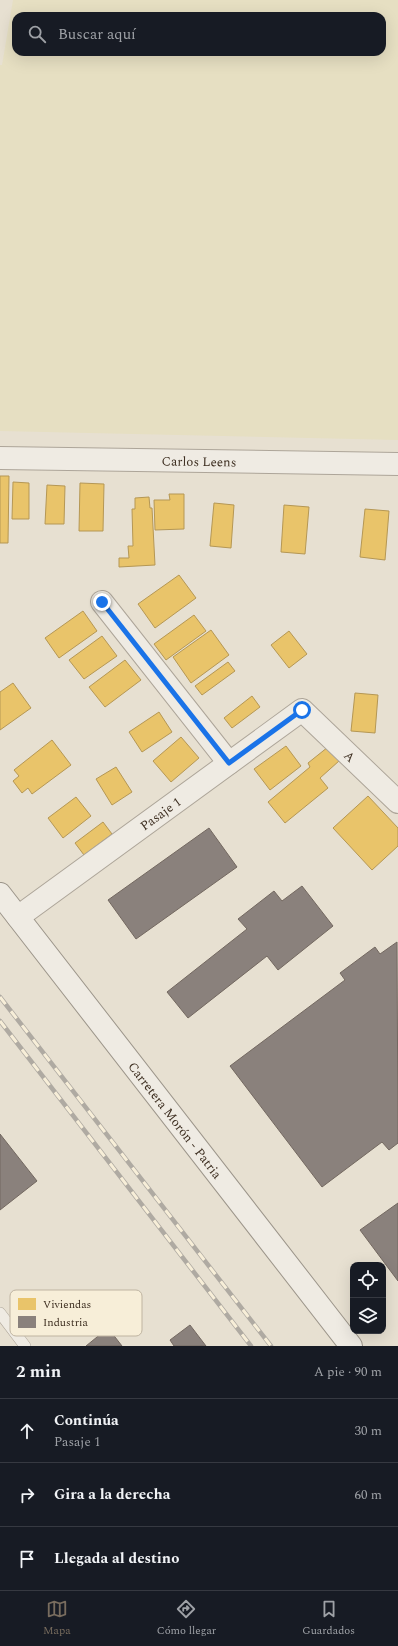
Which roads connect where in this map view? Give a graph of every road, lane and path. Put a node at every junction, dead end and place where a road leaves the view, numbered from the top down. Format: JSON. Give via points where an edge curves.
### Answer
{"nodes":[{"id":1,"x":0,"y":458,"type":"edge"},
{"id":2,"x":398,"y":464,"type":"edge"},
{"id":3,"x":102,"y":602,"type":"dead end"},
{"id":4,"x":302,"y":710,"type":"joint"},
{"id":5,"x":229,"y":763,"type":"junction"},
{"id":6,"x":398,"y":802,"type":"edge"},
{"id":7,"x":0,"y":894,"type":"edge"},
{"id":8,"x":18,"y":917,"type":"junction"},
{"id":9,"x":0,"y":1313,"type":"edge"},
{"id":10,"x":10,"y":1326,"type":"edge"},
{"id":11,"x":17,"y":1336,"type":"edge"},
{"id":12,"x":25,"y":1346,"type":"edge"},
{"id":13,"x":351,"y":1346,"type":"edge"}],
"edges":[{"from":1,"to":2,"type":"street","name":"Carlos Leens"},
{"from":3,"to":5,"type":"street"},
{"from":4,"to":5,"type":"street","name":"Pasaje 1"},
{"from":4,"to":6,"type":"street","name":"A"},
{"from":5,"to":8,"type":"street","name":"Pasaje 1"},
{"from":7,"to":8,"type":"street","name":"Carretera Morón - Patria"},
{"from":8,"to":13,"type":"street","name":"Carretera Morón - Patria"},
{"from":9,"to":10,"type":"lane"},
{"from":11,"to":12,"type":"lane"}]}
